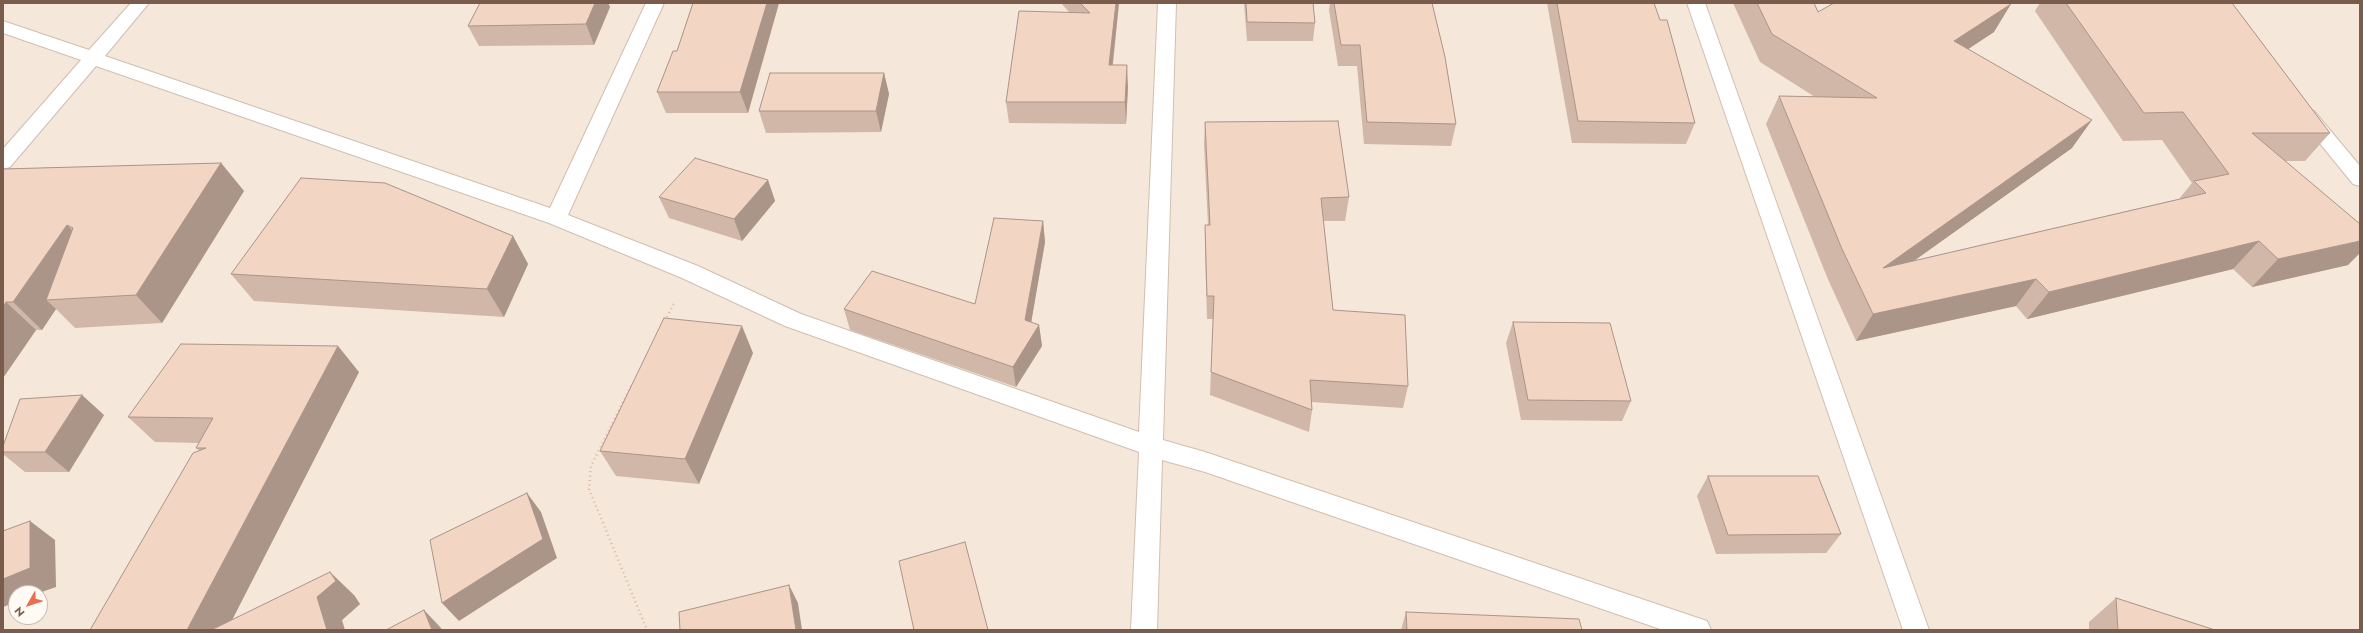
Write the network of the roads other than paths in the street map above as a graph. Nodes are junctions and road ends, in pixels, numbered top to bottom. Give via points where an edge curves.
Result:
1 (140, 3) edge
2 (655, 3) edge
3 (1167, 3) edge
4 (1696, 3) edge
5 (3, 27) edge
6 (93, 57) junction
7 (2295, 100) edge
8 (3, 162) edge
9 (2360, 179) edge
10 (556, 218) junction
11 (1150, 446) junction
12 (1144, 630) edge
13 (1698, 630) edge
14 (1916, 630) edge

1 - 6 street
2 - 10 street
3 - 11 street
4 - 14 street
5 - 6 street
6 - 8 street
6 - 10 street
7 - 9 street
10 - 11 street via 690,272 793,320
11 - 12 street
11 - 13 street via 1213,465

